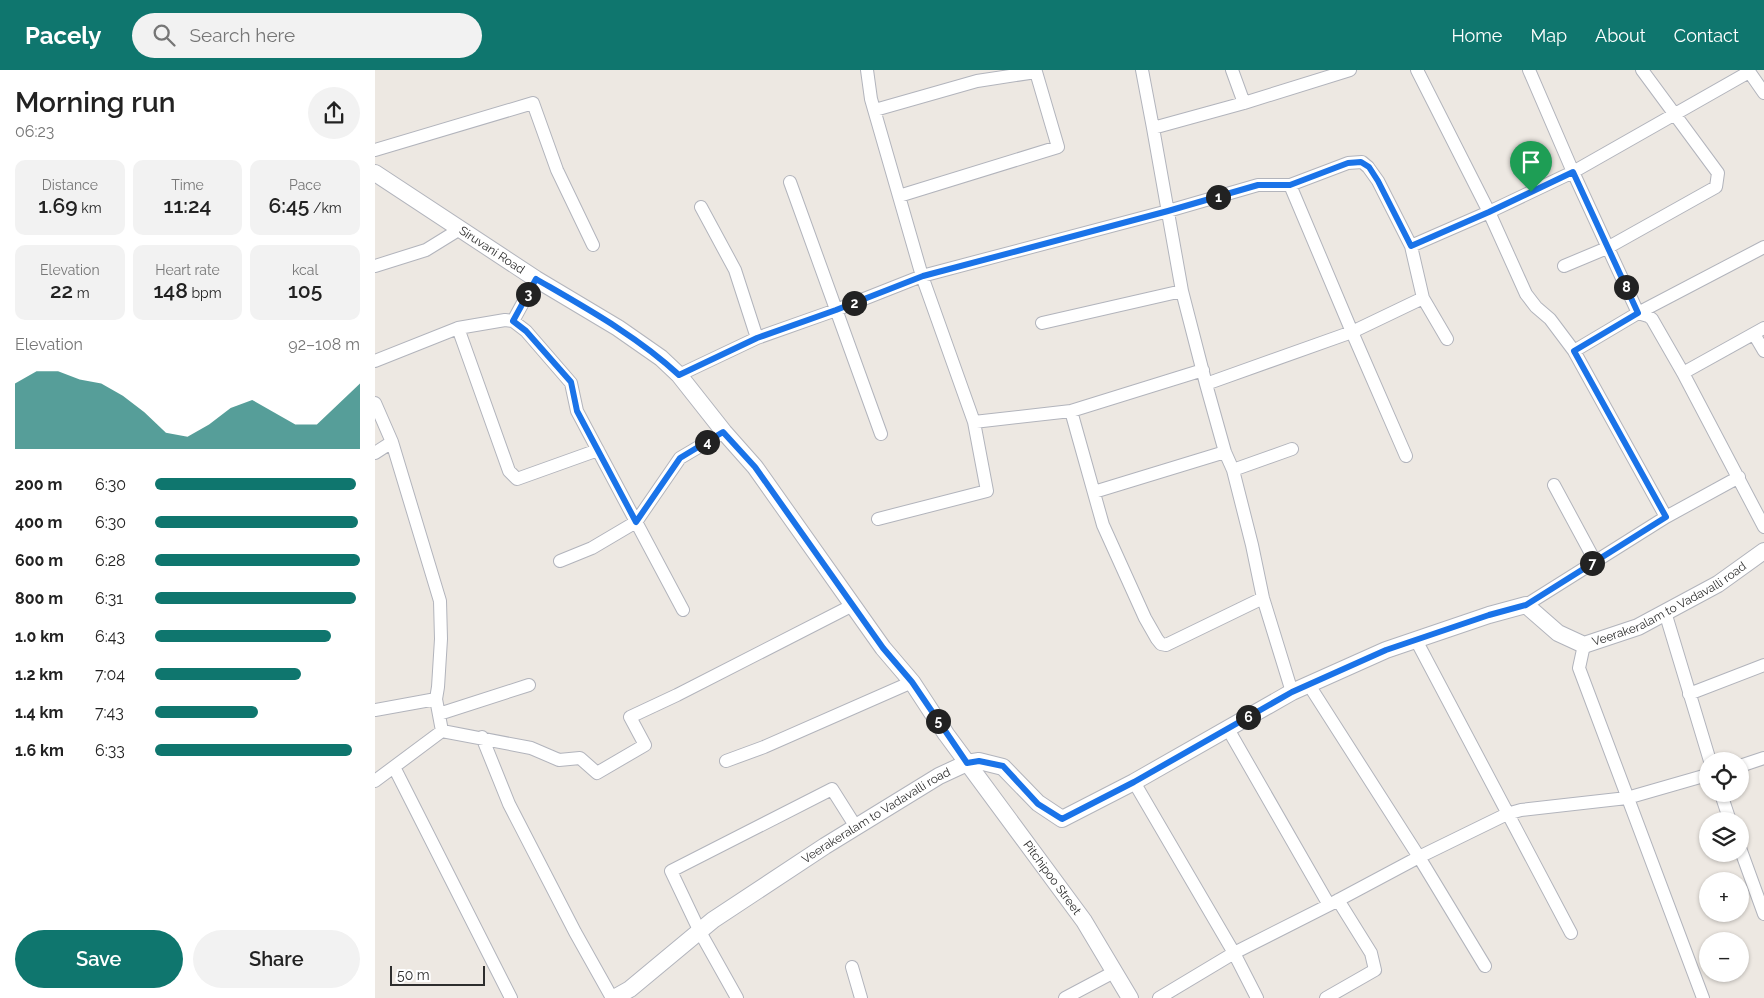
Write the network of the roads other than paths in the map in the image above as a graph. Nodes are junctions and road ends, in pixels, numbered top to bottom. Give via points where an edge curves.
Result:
1 (867, 70) edge
2 (1142, 70) edge
3 (1232, 70) edge
4 (1351, 70) edge
5 (1417, 70) edge
6 (1529, 70) edge
7 (1642, 70) edge
8 (1748, 71) edge
9 (1764, 94) edge
10 (1244, 102) junction
11 (875, 110) junction
12 (1673, 114) junction
13 (1153, 128) junction
14 (375, 150) edge
15 (1573, 172) junction
16 (375, 173) edge
17 (790, 182) dead end
18 (1290, 185) junction
19 (899, 196) junction
20 (701, 207) dead end
21 (1168, 211) junction
22 (1489, 212) junction
23 (460, 229) junction
24 (593, 245) dead end
25 (1411, 246) junction
26 (1764, 247) edge
27 (1607, 248) junction
28 (375, 266) edge
29 (1564, 266) dead end
30 (923, 276) junction
31 (536, 279) junction
32 (1182, 291) junction
33 (1423, 298) junction
34 (836, 310) junction
35 (1638, 313) junction
36 (513, 321) junction
37 (1042, 323) dead end
38 (459, 328) junction
39 (1759, 331) edge
40 (1351, 332) junction
41 (757, 338) junction
42 (1447, 339) dead end
43 (1574, 351) junction
44 (1764, 351) edge
45 (375, 361) edge
46 (1203, 370) junction
47 (1683, 372) junction
48 (679, 375) junction
49 (1206, 384) junction
50 (375, 403) edge
51 (1071, 412) junction
52 (973, 422) junction
53 (723, 432) junction
54 (881, 434) dead end
55 (392, 442) junction
56 (1292, 449) dead end
57 (598, 450) junction
58 (1225, 452) junction
59 (375, 453) edge
60 (1406, 456) dead end
61 (1233, 470) junction
62 (1739, 477) junction
63 (1554, 485) dead end
64 (1094, 492) junction
65 (1666, 517) junction
66 (878, 519) dead end
67 (636, 522) junction
68 (1764, 527) edge
69 (1764, 551) edge
70 (560, 560) dead end
71 (1595, 561) junction
72 (1263, 598) junction
73 (853, 604) junction
74 (1526, 605) junction
75 (683, 610) dead end
76 (1665, 612) junction
77 (1416, 640) junction
78 (1585, 645) junction
79 (1764, 665) edge
80 (912, 682) junction
81 (529, 685) dead end
82 (1309, 685) junction
83 (1292, 692) junction
84 (1689, 694) junction
85 (435, 699) junction
86 (375, 710) edge
87 (439, 714) junction
88 (1228, 729) junction
89 (442, 731) junction
90 (482, 738) junction
91 (1707, 752) edge
92 (1764, 758) edge
93 (726, 761) dead end
94 (967, 763) junction
95 (1749, 763) edge
96 (394, 767) junction
97 (1699, 777) edge
98 (375, 781) edge
99 (1134, 782) junction
100 (1627, 798) junction
101 (1507, 814) junction
102 (856, 827) junction
103 (1419, 857) junction
104 (1746, 862) edge
105 (1761, 898) edge
106 (1333, 902) junction
107 (1764, 914) edge
108 (700, 932) junction
109 (1571, 933) dead end
110 (1233, 953) junction
111 (1485, 966) dead end
112 (852, 967) dead end
113 (1113, 972) junction
114 (511, 998) edge
115 (613, 998) edge
116 (737, 998) edge
117 (861, 998) edge
118 (1065, 998) edge
119 (1130, 998) edge
120 (1159, 998) edge
121 (1257, 998) edge
122 (1326, 998) edge
123 (1703, 998) edge

1 - 11 street
2 - 13 street
3 - 10 street
4 - 10 street
5 - 22 street
6 - 15 street
7 - 12 street
8 - 9 street
8 - 12 street
10 - 13 street
11 - 19 street
11 - 19 street via 977,80 1036,72 1058,147
12 - 15 street
12 - 27 street via 1718,173 1716,187
13 - 21 street
14 - 24 street via 533,103 557,170
15 - 22 street
15 - 27 street
16 - 23 street, Siruvani Road
17 - 34 street
18 - 21 street via 1258,185
18 - 25 street via 1348,163 1361,162 1369,167 1378,181
18 - 40 street
19 - 30 street
20 - 41 street via 735,270
21 - 30 street
21 - 32 street
22 - 25 street
22 - 43 street via 1526,294
23 - 28 street via 427,250
23 - 31 street, Siruvani Road
25 - 33 street
26 - 35 street
27 - 29 street
27 - 35 street
30 - 34 street
30 - 52 street
31 - 36 street
31 - 48 street, Siruvani Road via 618,328
32 - 37 street
32 - 46 street
33 - 40 street
33 - 42 street
34 - 41 street
34 - 54 street
35 - 43 street
35 - 47 street via 1652,319
36 - 38 street
36 - 57 street via 526,331 571,382 577,411
38 - 45 street
38 - 57 street via 509,471 517,478
39 - 44 street
39 - 47 street
40 - 49 street
40 - 60 street
41 - 48 street
43 - 65 street
46 - 49 street
46 - 51 street
47 - 62 street
48 - 53 street, Siruvani Road
49 - 58 street
50 - 55 street
51 - 52 street
51 - 64 street
52 - 66 street via 987,492
53 - 67 street via 680,458
53 - 73 street, Siruvani Road via 755,467
55 - 59 street
55 - 85 street via 440,601 441,639
56 - 61 street
57 - 67 street
58 - 61 street
58 - 64 street
61 - 72 street
62 - 65 street
62 - 68 street
63 - 71 street
64 - 72 street via 1107,534 1145,618 1161,644 1166,645
65 - 71 street
67 - 70 street via 592,548
67 - 75 street
69 - 76 street, Veerakeralam to Vadavalli road via 1718,584
71 - 74 street
72 - 83 street
73 - 80 street, Siruvani Road via 883,648
73 - 90 street via 630,717 645,745 597,773 581,758 559,760 531,748
74 - 77 street, Veerakeralam to Vadavalli road
74 - 78 street, Veerakeralam to Vadavalli road via 1558,634
76 - 78 street, Veerakeralam to Vadavalli road via 1638,627
76 - 84 street
77 - 82 street, Veerakeralam to Vadavalli road
77 - 101 street
78 - 100 street via 1579,668
79 - 84 street
80 - 93 street
80 - 94 street, Siruvani Road
81 - 87 street
82 - 83 street, Veerakeralam to Vadavalli road
82 - 103 street
83 - 88 street, Veerakeralam to Vadavalli road
84 - 91 street
85 - 86 street
85 - 87 street
87 - 89 street
88 - 99 street, Veerakeralam to Vadavalli road
88 - 106 street
89 - 90 street
89 - 96 street
90 - 115 street via 509,804
92 - 95 street
94 - 99 street, Veerakeralam to Vadavalli road via 979,761 1003,766 1038,804 1062,819
94 - 102 street, Veerakeralam to Vadavalli road via 939,776
94 - 113 street, Pitchipoo Street via 1084,921
96 - 98 street
96 - 114 street
97 - 100 street
99 - 110 street
100 - 101 street
100 - 123 street
101 - 103 street
101 - 109 street
102 - 108 street, Veerakeralam to Vadavalli road via 779,875
102 - 108 street via 832,789 671,871
103 - 106 street
103 - 111 street
104 - 105 street
105 - 107 street
106 - 110 street
106 - 122 street via 1371,953 1375,970
108 - 115 street, Veerakeralam to Vadavalli road via 630,989
108 - 116 street
110 - 120 street
110 - 121 street
112 - 117 street
113 - 118 street
113 - 119 street, Pitchipoo Street

